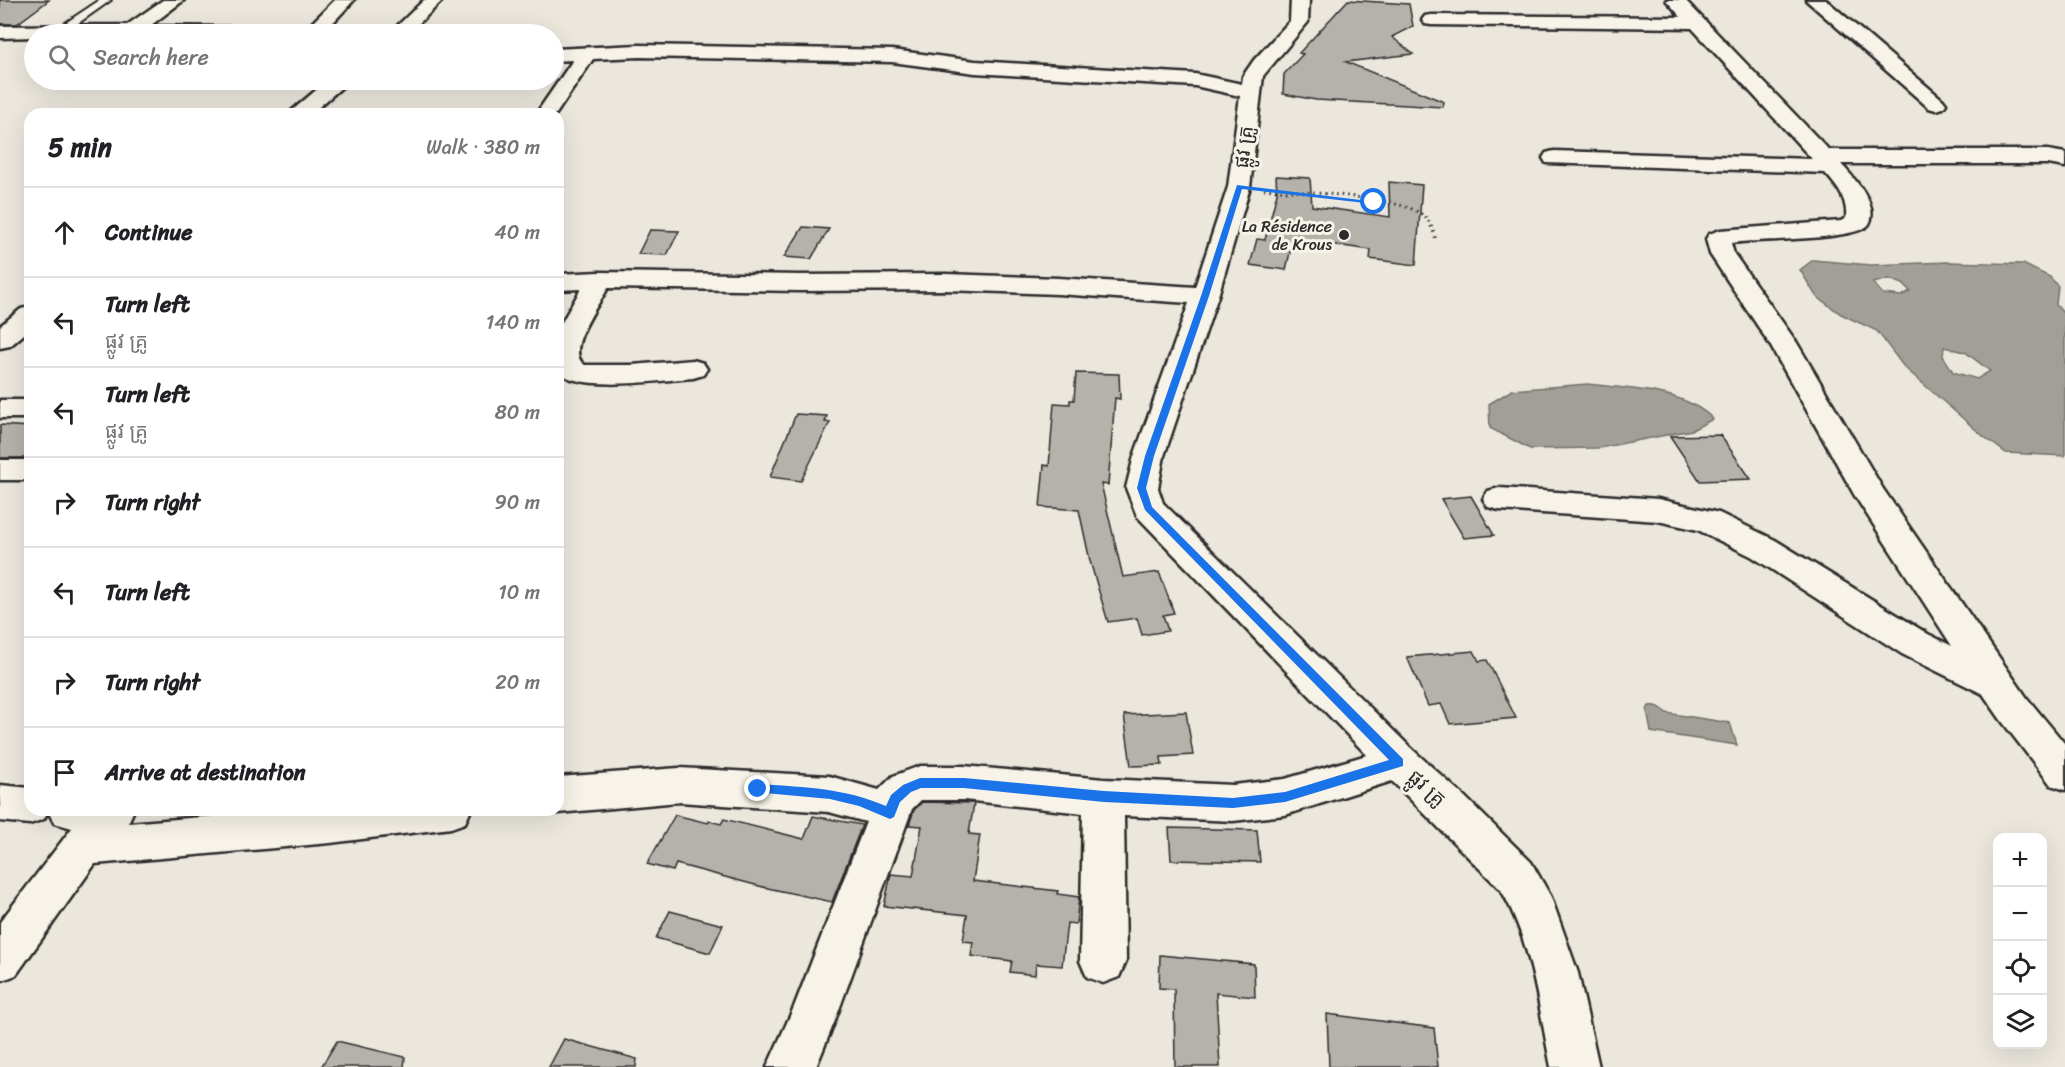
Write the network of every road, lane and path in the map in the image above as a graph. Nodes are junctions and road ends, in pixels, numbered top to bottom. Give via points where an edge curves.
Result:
1 (106, 0) edge
2 (175, 0) edge
3 (345, 0) edge
4 (434, 0) edge
5 (1300, 0) edge
6 (1675, 0) edge
7 (1815, 0) edge
8 (1431, 20) dead end
9 (1698, 23) junction
10 (71, 24) edge
11 (141, 24) edge
12 (322, 24) edge
13 (409, 24) edge
14 (0, 32) edge
15 (24, 32) edge
16 (587, 53) junction
17 (564, 54) edge
18 (564, 87) edge
19 (328, 90) edge
20 (562, 90) edge
21 (1252, 92) junction
22 (1936, 104) dead end
23 (305, 108) edge
24 (550, 108) edge
25 (1554, 158) dead end
26 (2065, 160) edge
27 (1826, 161) junction
28 (1239, 186) junction
29 (1436, 238) dead end
30 (599, 280) junction
31 (564, 282) edge
32 (1205, 296) junction
33 (24, 320) edge
34 (0, 340) edge
35 (564, 342) edge
36 (564, 355) edge
37 (693, 369) dead end
38 (0, 409) edge
39 (24, 409) edge
40 (0, 470) edge
41 (24, 470) edge
42 (1499, 499) dead end
43 (1998, 684) junction
44 (1399, 762) junction
45 (2065, 772) edge
46 (564, 795) edge
47 (1104, 797) junction
48 (0, 803) edge
49 (24, 805) edge
50 (890, 813) junction
51 (103, 816) edge
52 (403, 816) edge
53 (76, 828) edge
54 (0, 959) edge
55 (1103, 962) dead end
56 (791, 1067) edge
57 (1575, 1067) edge

1 - 10 lane
2 - 11 street
3 - 12 street
4 - 13 street
5 - 21 street, ផ្លូវ គ្រូ via 1299,22 1257,70
6 - 9 street
7 - 22 street
8 - 9 street
9 - 27 street
14 - 15 street
16 - 17 street
16 - 18 street
16 - 21 street via 892,56 975,67 1195,80
19 - 23 street
20 - 24 street
21 - 28 street, ផ្លូវ គ្រូ
25 - 27 street
26 - 27 street
27 - 43 street via 1859,205 1858,222 1827,231 1729,235 1718,239 1722,254 1783,343 1871,496
28 - 29 path via 1395,206 1422,214
28 - 32 street, ផ្លូវ គ្រូ
30 - 31 street
30 - 32 street via 945,282
30 - 35 street
32 - 44 street, ផ្លូវ គ្រូ via 1149,456 1143,497 1148,508
33 - 34 street
36 - 37 street via 575,372
38 - 39 street
40 - 41 street
42 - 43 street via 1658,510 1707,522 1763,548 1915,644
43 - 45 street
44 - 47 street via 1285,797 1233,803
44 - 57 street, ផ្លូវ គ្រូ via 1496,853 1529,897 1555,973
46 - 50 street via 679,785 758,789 830,794
47 - 50 street via 964,783 920,783 907,788
47 - 55 street
48 - 49 street
50 - 56 street
51 - 53 street
52 - 53 street via 330,825
53 - 54 street

